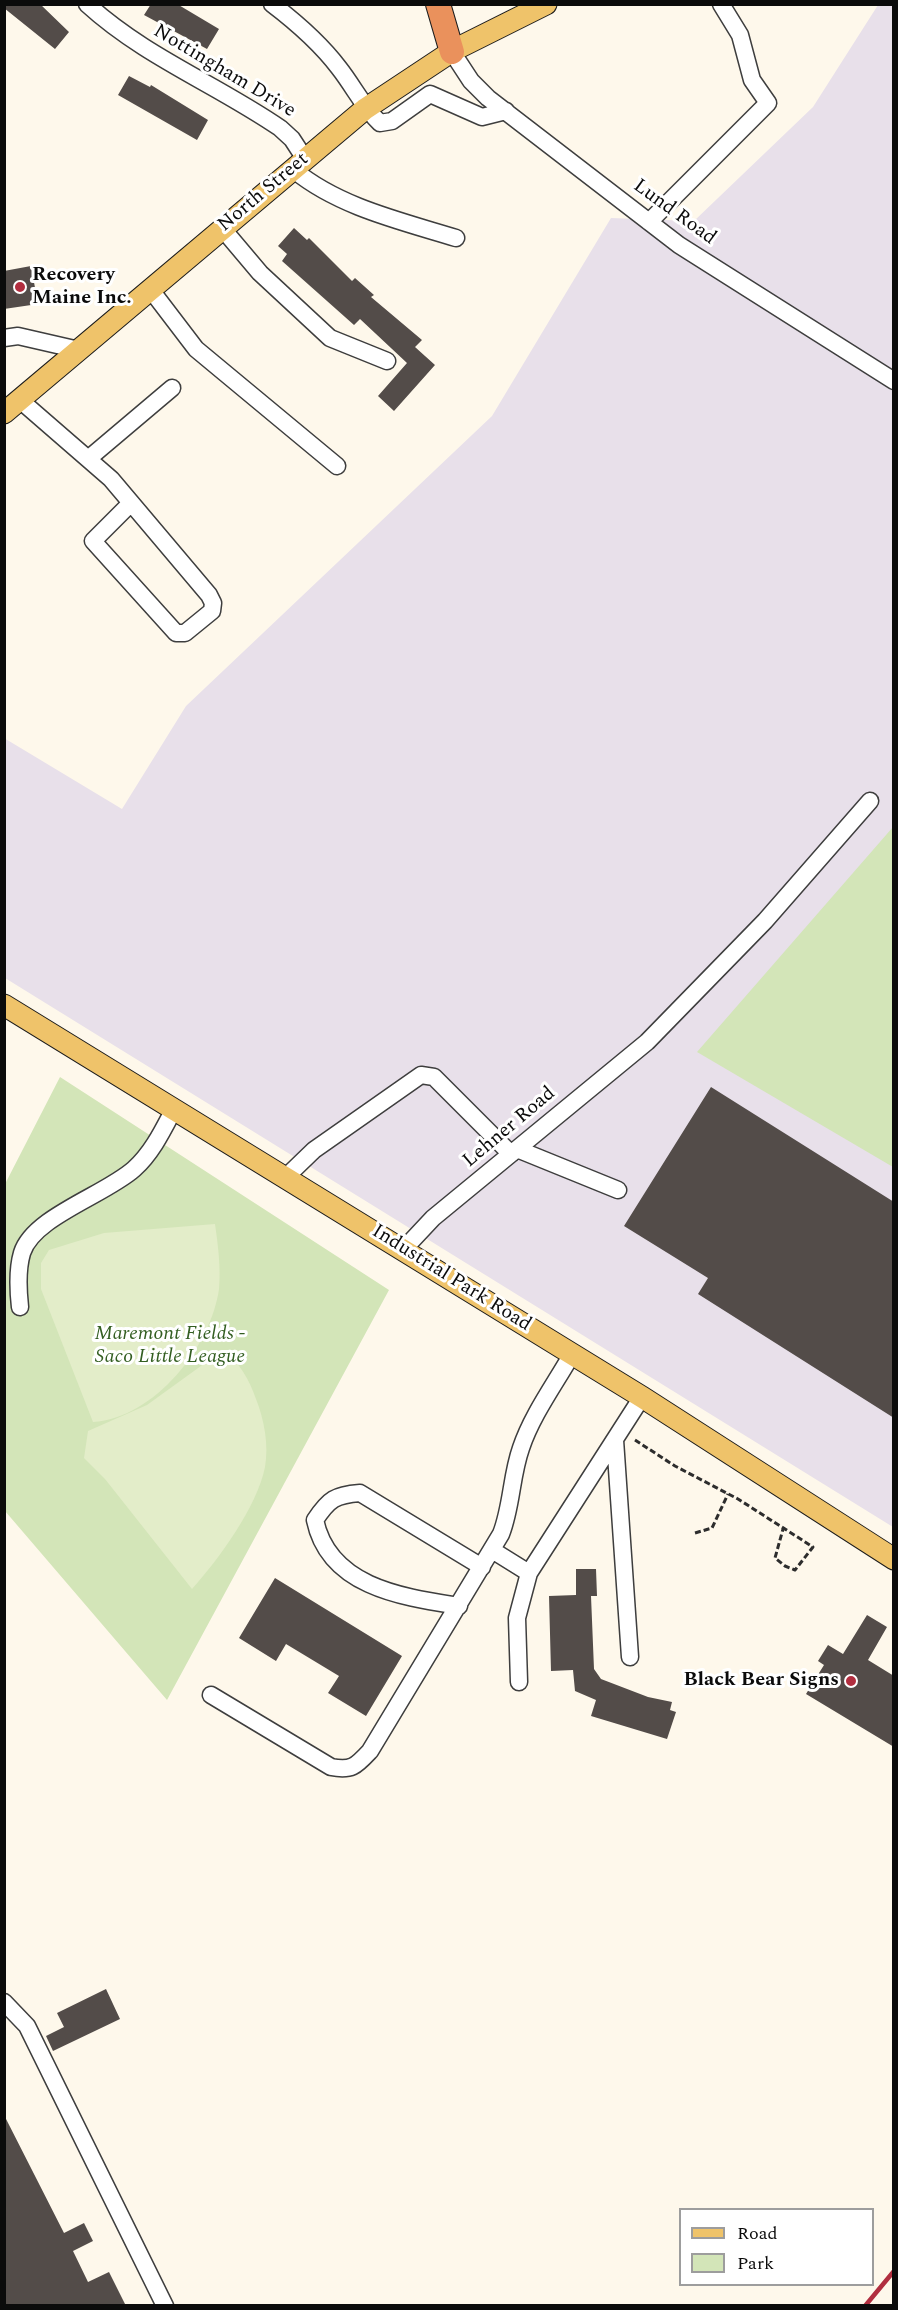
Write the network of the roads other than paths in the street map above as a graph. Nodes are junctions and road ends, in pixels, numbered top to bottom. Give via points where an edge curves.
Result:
1 (87, 4) edge
2 (272, 4) edge
3 (440, 4) edge
4 (546, 4) edge
5 (721, 4) edge
6 (453, 51) junction
7 (365, 109) junction
8 (506, 111) junction
9 (300, 165) junction
10 (649, 222) junction
11 (222, 228) junction
12 (456, 238) dead end
13 (150, 290) junction
14 (4, 338) edge
15 (79, 350) junction
16 (387, 361) dead end
17 (894, 381) edge
18 (172, 388) dead end
19 (12, 406) edge
20 (88, 459) junction
21 (337, 466) dead end
22 (131, 503) junction
23 (870, 801) dead end
24 (4, 1005) edge
25 (174, 1109) junction
26 (514, 1152) junction
27 (285, 1178) junction
28 (618, 1190) dead end
29 (403, 1250) junction
30 (20, 1307) dead end
31 (572, 1354) junction
32 (642, 1397) junction
33 (618, 1435) junction
34 (492, 1550) junction
35 (894, 1559) edge
36 (482, 1567) junction
37 (529, 1573) junction
38 (459, 1606) junction
39 (630, 1658) dead end
40 (519, 1682) dead end
41 (211, 1695) dead end
42 (4, 2002) edge
43 (165, 2306) edge

1 - 9 street, Nottingham Drive via 164,62 280,128 292,139
2 - 7 street via 323,48
3 - 6 highway
4 - 6 main road, North Street
5 - 10 street via 740,35 752,80 768,103
6 - 7 main road, North Street
6 - 8 street, Lund Road via 471,81
7 - 8 street via 380,123 388,123 430,94 482,117
7 - 9 main road, North Street
8 - 10 street, Lund Road
9 - 11 main road, North Street
9 - 12 street, Nottingham Drive via 315,187
10 - 17 street, Lund Road via 706,263
11 - 13 main road, North Street
11 - 16 street via 260,273 330,338
13 - 15 main road, North Street
13 - 21 street via 196,349
14 - 15 street via 18,336
15 - 19 main road, North Street
18 - 20 street
19 - 20 street
20 - 22 street
22 - 22 street via 213,603 212,611 185,633 176,633 93,541
23 - 26 street, Lehner Road via 765,921 647,1042
24 - 25 main road, Industrial Park Road
25 - 27 main road, Industrial Park Road
25 - 30 street via 153,1147 134,1170 48,1222 29,1238 19,1268
26 - 27 street via 434,1077 421,1075 314,1150
26 - 28 street
26 - 29 street, Lehner Road via 433,1218
27 - 29 main road, Industrial Park Road
29 - 31 main road, Industrial Park Road
31 - 32 main road, Industrial Park Road
31 - 34 street via 521,1447 507,1518
32 - 33 street
32 - 35 main road, Industrial Park Road
33 - 37 street
33 - 39 street
34 - 36 street
34 - 37 street
36 - 38 street
36 - 38 street via 360,1493 339,1495 325,1505 315,1520 320,1539 337,1561 362,1581 390,1593
37 - 40 street via 517,1618
38 - 41 street via 370,1750 358,1764 346,1770 331,1767
42 - 43 street via 27,2026

